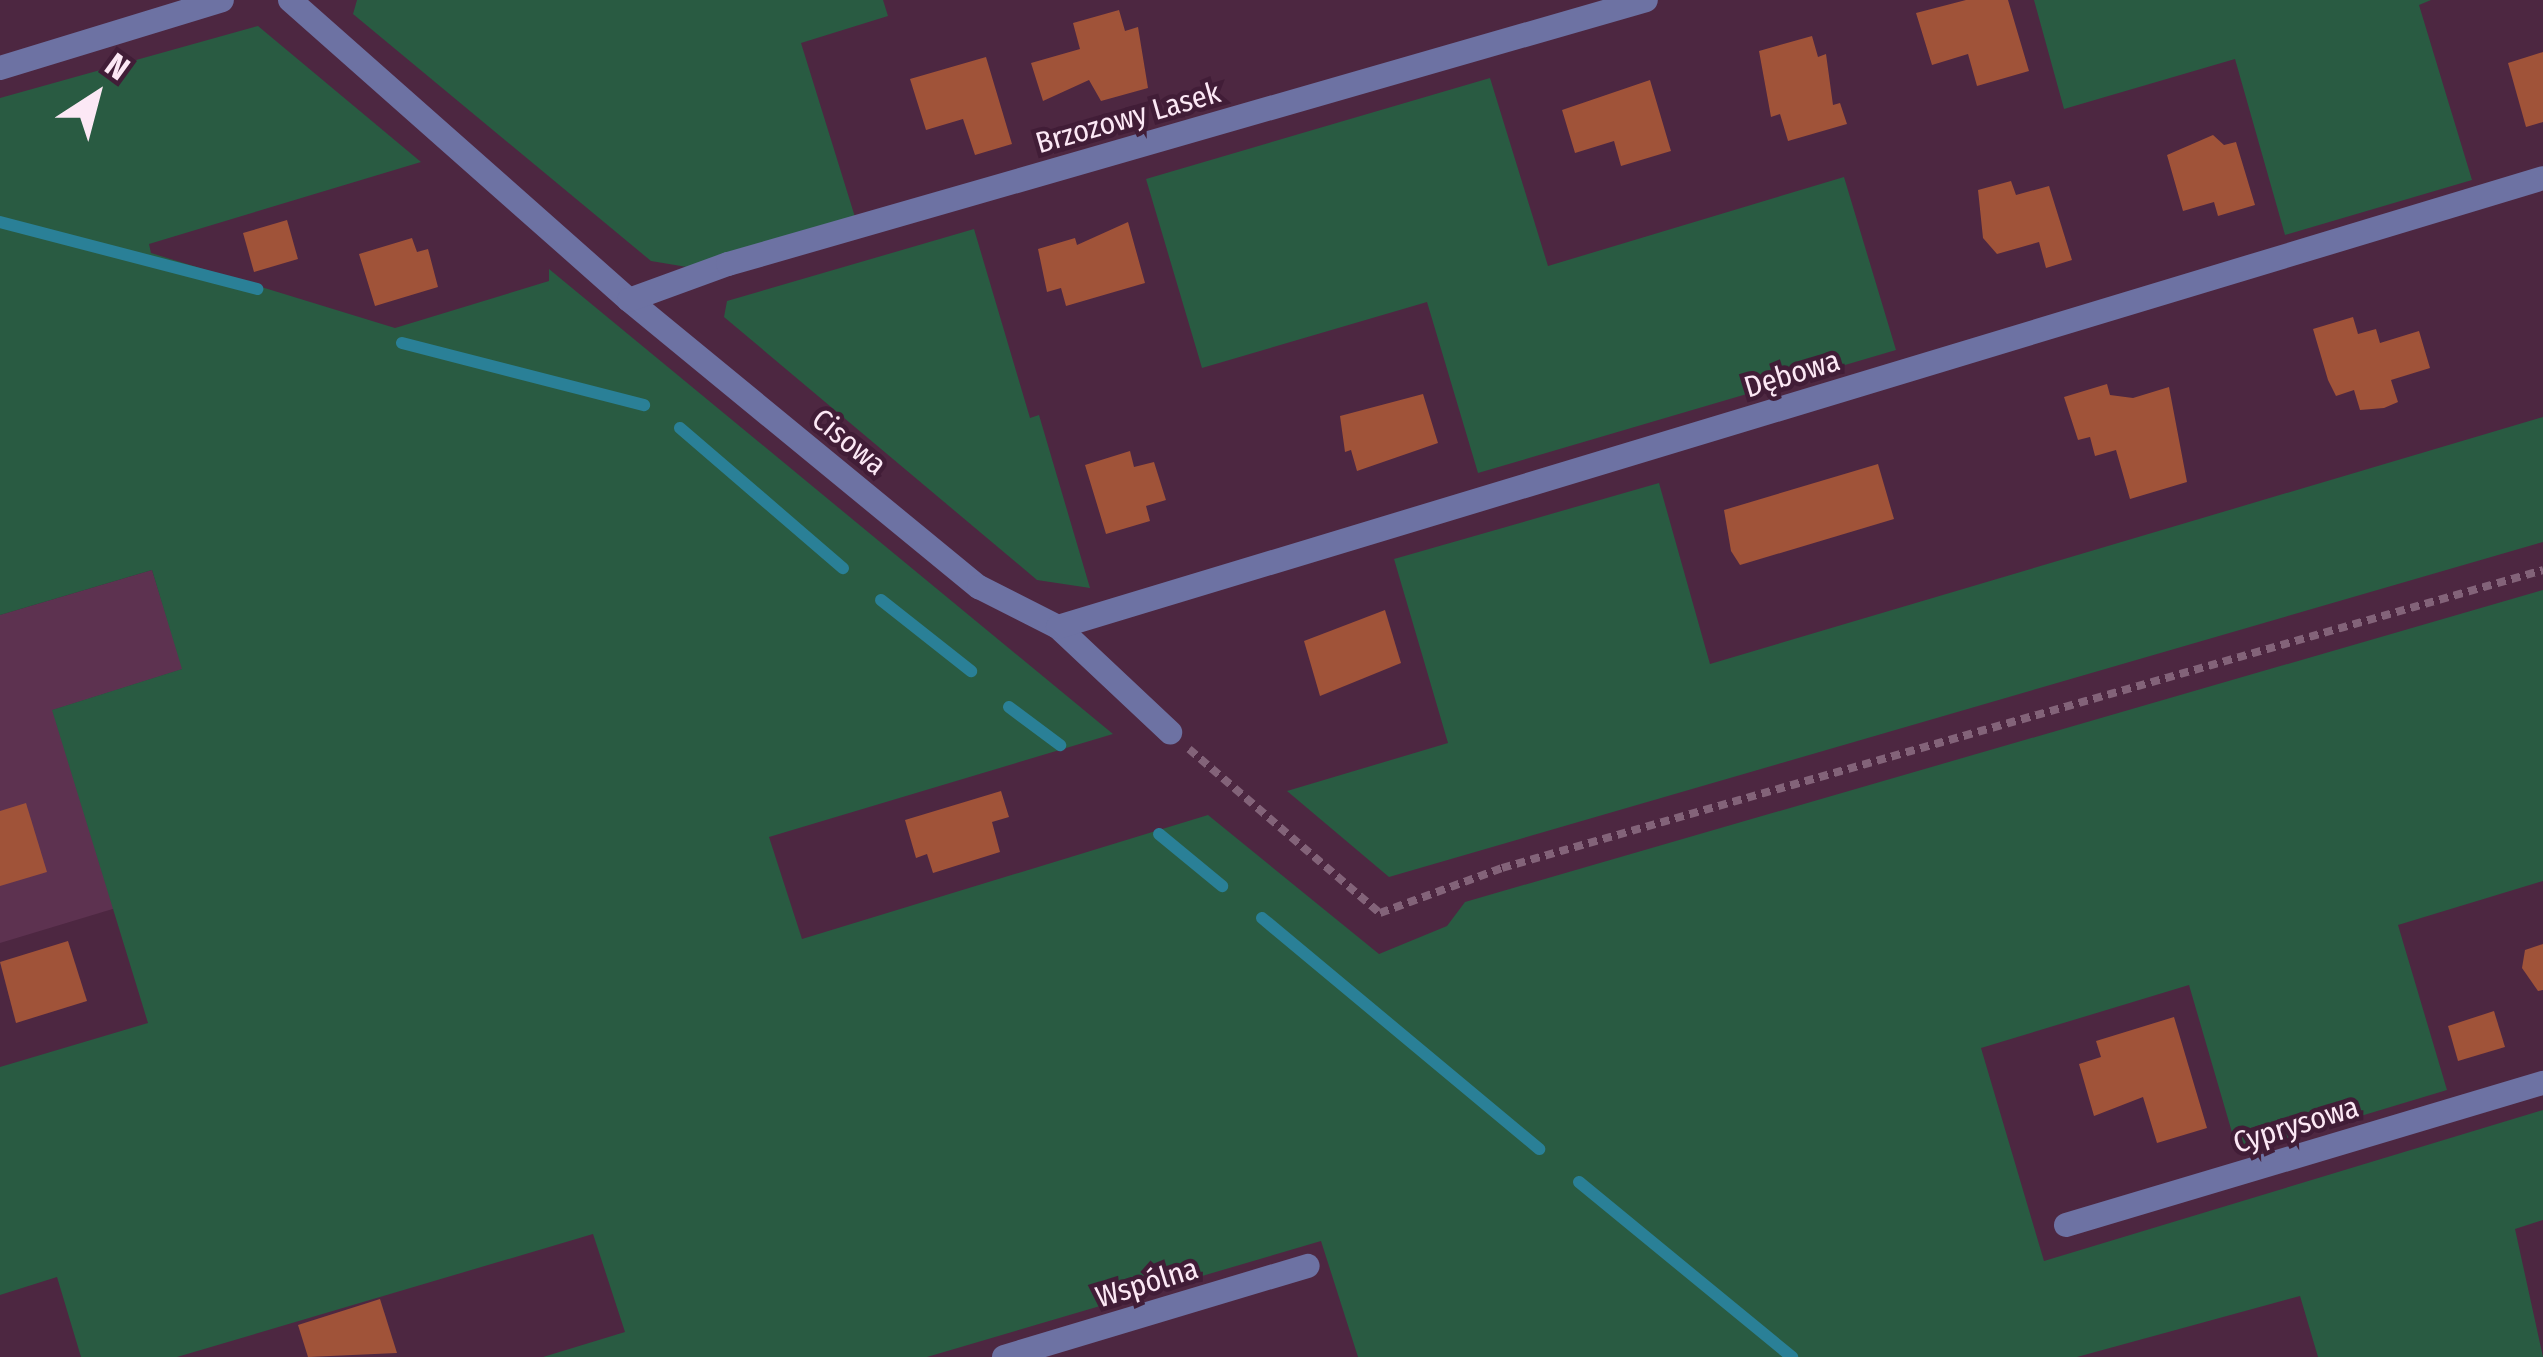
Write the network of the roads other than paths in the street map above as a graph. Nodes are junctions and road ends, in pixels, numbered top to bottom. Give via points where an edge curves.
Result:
1 (222, 0) edge
2 (290, 0) edge
3 (1646, 0) edge
4 (0, 68) edge
5 (2543, 178) edge
6 (629, 300) junction
7 (1058, 627) junction
8 (1170, 732) road end
9 (2543, 1083) edge
10 (2066, 1225) dead end
11 (1308, 1266) dead end
12 (1004, 1357) edge

1 - 4 street
2 - 6 street, Cisowa
3 - 6 street, Brzozowy Lasek via 728,264
5 - 7 street, Dębowa
6 - 7 street, Cisowa via 979,586
7 - 8 street, Cisowa
9 - 10 street, Cyprysowa
11 - 12 street, Wspólna

